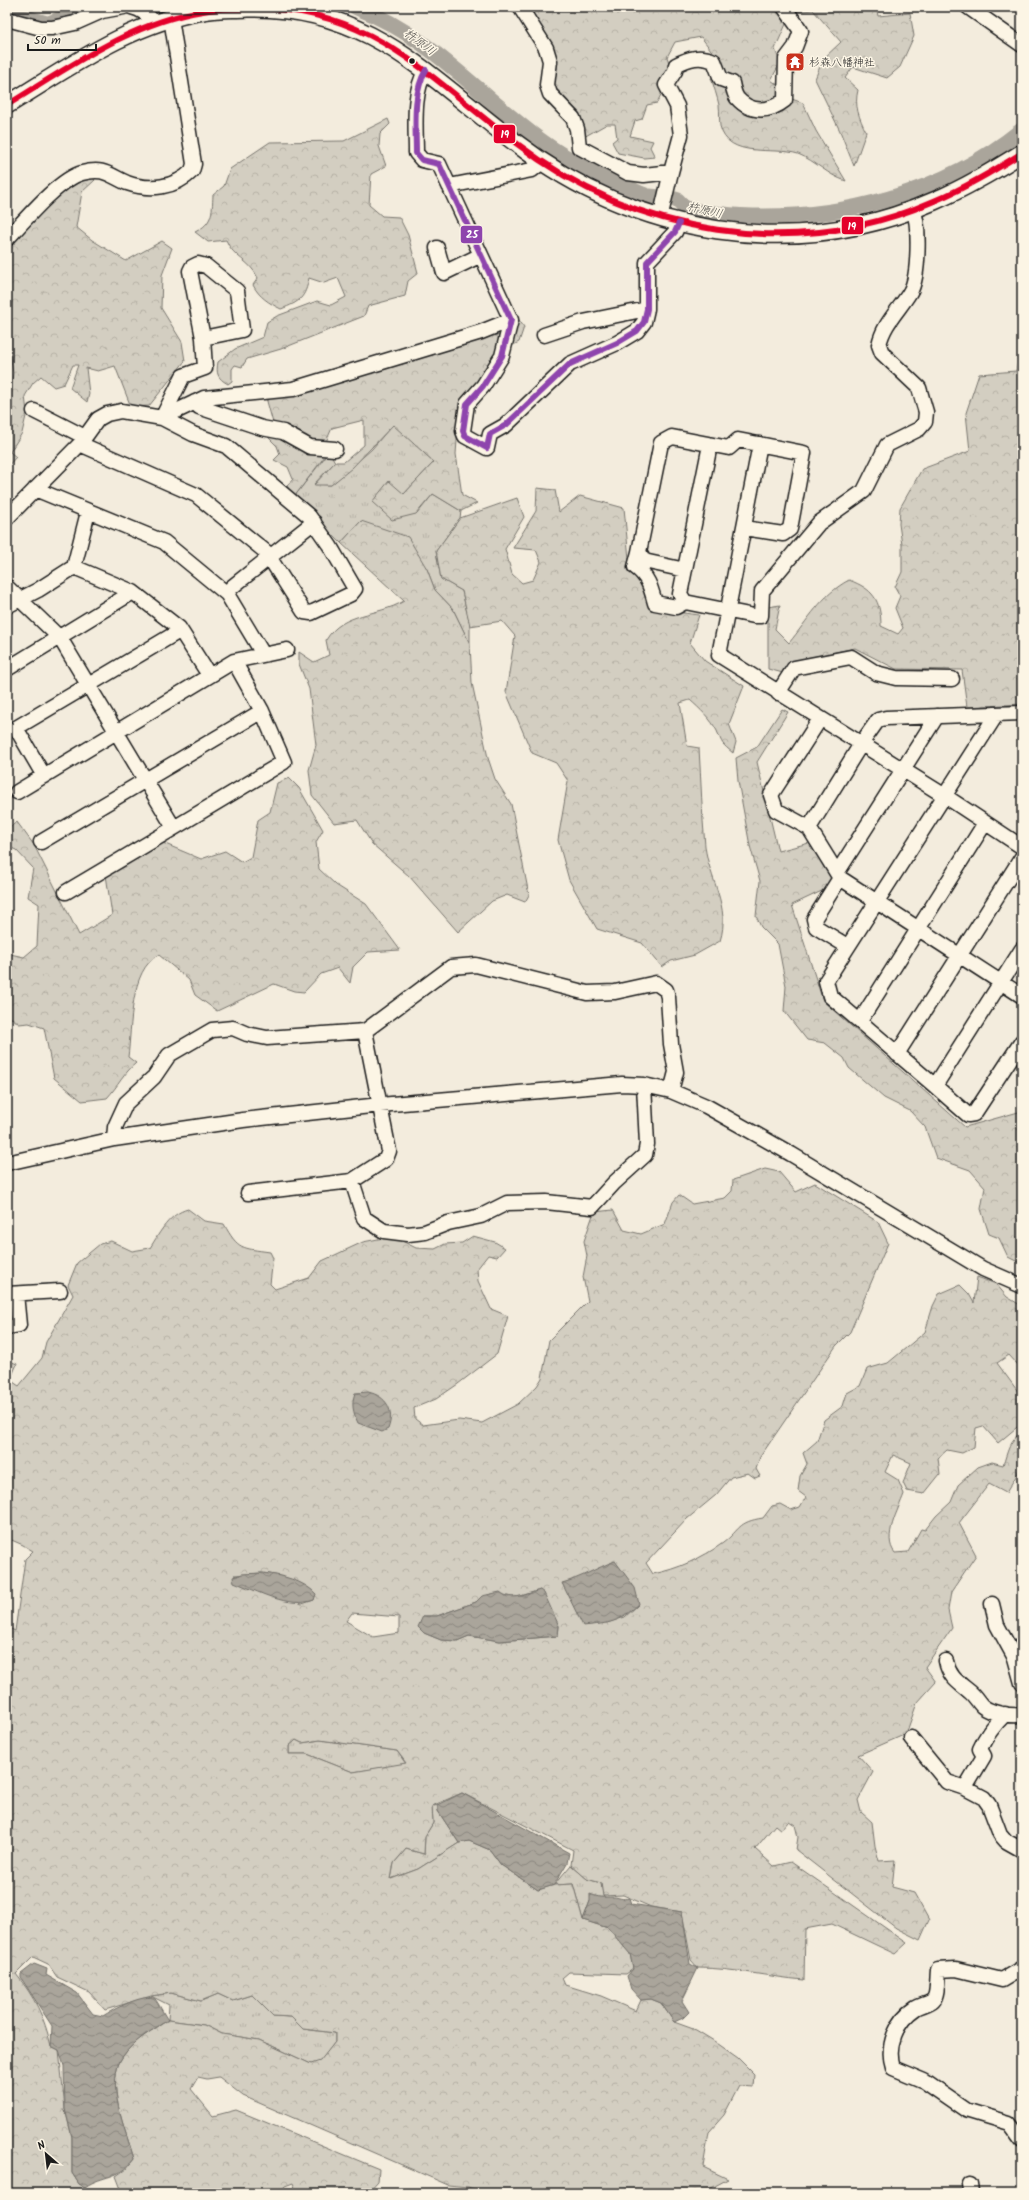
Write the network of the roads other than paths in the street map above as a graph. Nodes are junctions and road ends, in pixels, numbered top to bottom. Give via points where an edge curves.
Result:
1 (124, 7) edge
2 (131, 7) edge
3 (520, 7) edge
4 (784, 7) edge
5 (968, 7) edge
6 (203, 9) edge
7 (331, 11) edge
8 (171, 18) junction
9 (7, 19) edge
10 (154, 23) junction
11 (1022, 45) edge
12 (426, 70) junction
13 (7, 105) edge
14 (1022, 152) edge
15 (542, 162) junction
16 (670, 178) junction
17 (449, 186) junction
18 (913, 209) junction
19 (662, 211) junction
20 (679, 223) junction
21 (7, 239) edge
22 (437, 248) dead end
23 (481, 254) junction
24 (647, 309) junction
25 (511, 320) junction
26 (544, 335) dead end
27 (203, 338) junction
28 (195, 402) junction
29 (34, 411) dead end
30 (162, 418) junction
31 (82, 440) junction
32 (760, 444) junction
33 (710, 445) junction
34 (335, 449) dead end
35 (35, 489) junction
36 (88, 512) junction
37 (7, 518) edge
38 (314, 522) junction
39 (744, 528) junction
40 (639, 552) junction
41 (271, 556) junction
42 (74, 567) junction
43 (685, 570) junction
44 (7, 587) edge
45 (133, 592) junction
46 (227, 594) junction
47 (20, 599) junction
48 (685, 602) junction
49 (7, 606) edge
50 (728, 611) junction
51 (179, 628) junction
52 (60, 638) junction
53 (287, 650) dead end
54 (263, 654) junction
55 (234, 661) junction
56 (7, 669) edge
57 (209, 675) junction
58 (952, 679) dead end
59 (88, 686) junction
60 (778, 693) junction
61 (262, 711) junction
62 (1022, 713) edge
63 (994, 714) junction
64 (937, 716) junction
65 (820, 719) junction
66 (12, 730) edge
67 (116, 731) junction
68 (861, 744) junction
69 (904, 770) junction
70 (44, 776) junction
71 (145, 780) junction
72 (17, 792) dead end
73 (944, 796) junction
74 (985, 823) junction
75 (174, 828) junction
76 (809, 828) junction
77 (42, 842) dead end
78 (1022, 847) edge
79 (1022, 857) edge
80 (839, 876) junction
81 (66, 892) dead end
82 (876, 902) junction
83 (918, 929) junction
84 (847, 946) junction
85 (1022, 949) edge
86 (959, 956) junction
87 (1000, 983) junction
88 (1022, 996) edge
89 (860, 1021) junction
90 (365, 1031) junction
91 (1019, 1051) edge
92 (897, 1054) junction
93 (644, 1085) junction
94 (934, 1086) junction
95 (671, 1091) junction
96 (380, 1105) junction
97 (114, 1139) junction
98 (7, 1163) edge
99 (352, 1181) junction
100 (248, 1193) dead end
101 (1022, 1286) edge
102 (60, 1291) dead end
103 (11, 1294) edge
104 (7, 1327) edge
105 (992, 1604) dead end
106 (946, 1661) dead end
107 (1022, 1683) edge
108 (1005, 1714) junction
109 (1022, 1715) edge
110 (911, 1738) dead end
111 (965, 1788) junction
112 (1022, 1850) edge
113 (1022, 1968) edge
114 (1022, 2141) edge

1 - 9 street via 102,11 75,23 52,28 41,28
2 - 10 street via 151,18
3 - 16 street via 546,48 550,60 547,85 550,94 573,118 579,147 628,173
4 - 16 street via 800,31 795,47 786,59 785,100 776,107 761,111 737,98 732,84 721,79 714,61 706,58 685,60 676,65 666,85 677,106 681,135
5 - 11 street
6 - 7 main road via 270,8
6 - 8 main road
7 - 12 main road
8 - 10 main road
8 - 21 street via 194,164 192,170 172,183 156,188 127,182 106,171 80,173 57,188
10 - 13 main road via 91,54
12 - 15 main road via 516,144
12 - 17 street via 420,81 416,153 422,160 439,164
14 - 18 main road via 979,180
15 - 17 street via 532,170
15 - 19 main road via 594,193 629,208
16 - 19 street
17 - 23 street
18 - 20 main road via 851,227 808,233 722,231
18 - 50 street via 916,222 916,278 911,291 884,329 879,344 882,353 919,388 926,412 925,422 919,429 887,445 864,491 819,523 762,591 761,616
19 - 20 main road
20 - 24 street via 647,262
22 - 23 street via 444,273
23 - 25 street
24 - 25 street via 644,322 636,331 570,364 506,425 490,434 487,448 465,436 463,431 466,404 483,386 502,356
24 - 26 street via 583,322
25 - 28 street via 481,332 293,389 204,398
27 - 27 street via 190,270 198,264 206,266 237,290 242,330
27 - 30 street via 205,368 183,376
28 - 30 street
28 - 34 street via 199,407 255,426 283,432 310,447
29 - 31 street
30 - 31 street via 120,411 107,414 98,419
30 - 38 street via 193,434 226,446
31 - 35 street
31 - 41 street via 196,495
32 - 33 street via 738,440 729,448
32 - 39 street
32 - 39 street via 804,453 790,529 783,534
33 - 40 street via 672,436 661,443
33 - 43 street
35 - 36 street
35 - 37 street
36 - 42 street
36 - 46 street via 164,542
38 - 41 street
38 - 41 street via 355,590 351,594 311,613 304,612
39 - 50 street
40 - 43 street via 644,560
40 - 48 street via 635,567 643,572 650,583 655,603 676,607
41 - 46 street via 232,587
42 - 45 street
42 - 47 street
43 - 48 street via 680,594
44 - 47 street
45 - 51 street
45 - 52 street
46 - 54 street
47 - 49 street
47 - 52 street
48 - 50 street
50 - 60 street via 719,655
51 - 57 street
51 - 59 street via 176,633
52 - 56 street
52 - 59 street
53 - 54 street
54 - 55 street
55 - 57 street
55 - 61 street
57 - 67 street
58 - 60 street via 896,678 876,673 851,657 794,668
59 - 66 street
59 - 67 street
60 - 65 street
61 - 71 street
61 - 75 street via 284,762
62 - 63 street
63 - 64 street
63 - 73 street via 993,720
64 - 68 street via 878,720
64 - 69 street
65 - 68 street
65 - 76 street via 771,795 776,810
66 - 70 street
67 - 70 street
67 - 71 street
68 - 69 street
68 - 76 street
69 - 73 street
69 - 80 street
70 - 72 street
71 - 75 street
71 - 77 street
73 - 74 street
73 - 82 street
74 - 78 street
74 - 83 street
75 - 81 street
76 - 80 street
79 - 86 street
80 - 82 street
80 - 84 street via 814,919 816,927
82 - 83 street
82 - 84 street
83 - 86 street
83 - 89 street
84 - 89 street via 826,981 830,996
85 - 87 street
86 - 87 street
86 - 92 street
87 - 88 street
87 - 94 street
89 - 92 street
90 - 95 street via 436,977 451,967 461,965 476,965 587,993 600,994 656,983 666,990 668,997 671,1044 676,1072
90 - 96 street
90 - 97 street via 268,1038 233,1028 212,1030 168,1055 154,1077 126,1103 115,1127
91 - 94 street via 974,1114 968,1115
92 - 94 street
93 - 95 street
93 - 96 street via 622,1084
93 - 99 street via 647,1144 645,1155 592,1207 546,1202 507,1203 481,1216 448,1223 425,1232 408,1234 384,1231 364,1218
95 - 101 street via 706,1106 791,1154 983,1269
96 - 97 street via 243,1120
96 - 99 street via 388,1157
97 - 98 street
99 - 100 street
102 - 103 street
103 - 104 street via 19,1325
105 - 107 street via 997,1625 1015,1658
106 - 108 street via 953,1678 974,1695 982,1706
108 - 109 street
108 - 111 street via 984,1738 980,1750 984,1756
110 - 111 street via 948,1782
111 - 112 street via 984,1798 1000,1834 1006,1841
113 - 114 street via 1002,1980 956,1968 938,1970 935,1996 932,2001 916,2008 896,2030 892,2039 890,2060 893,2068 924,2081 966,2110 1009,2122

